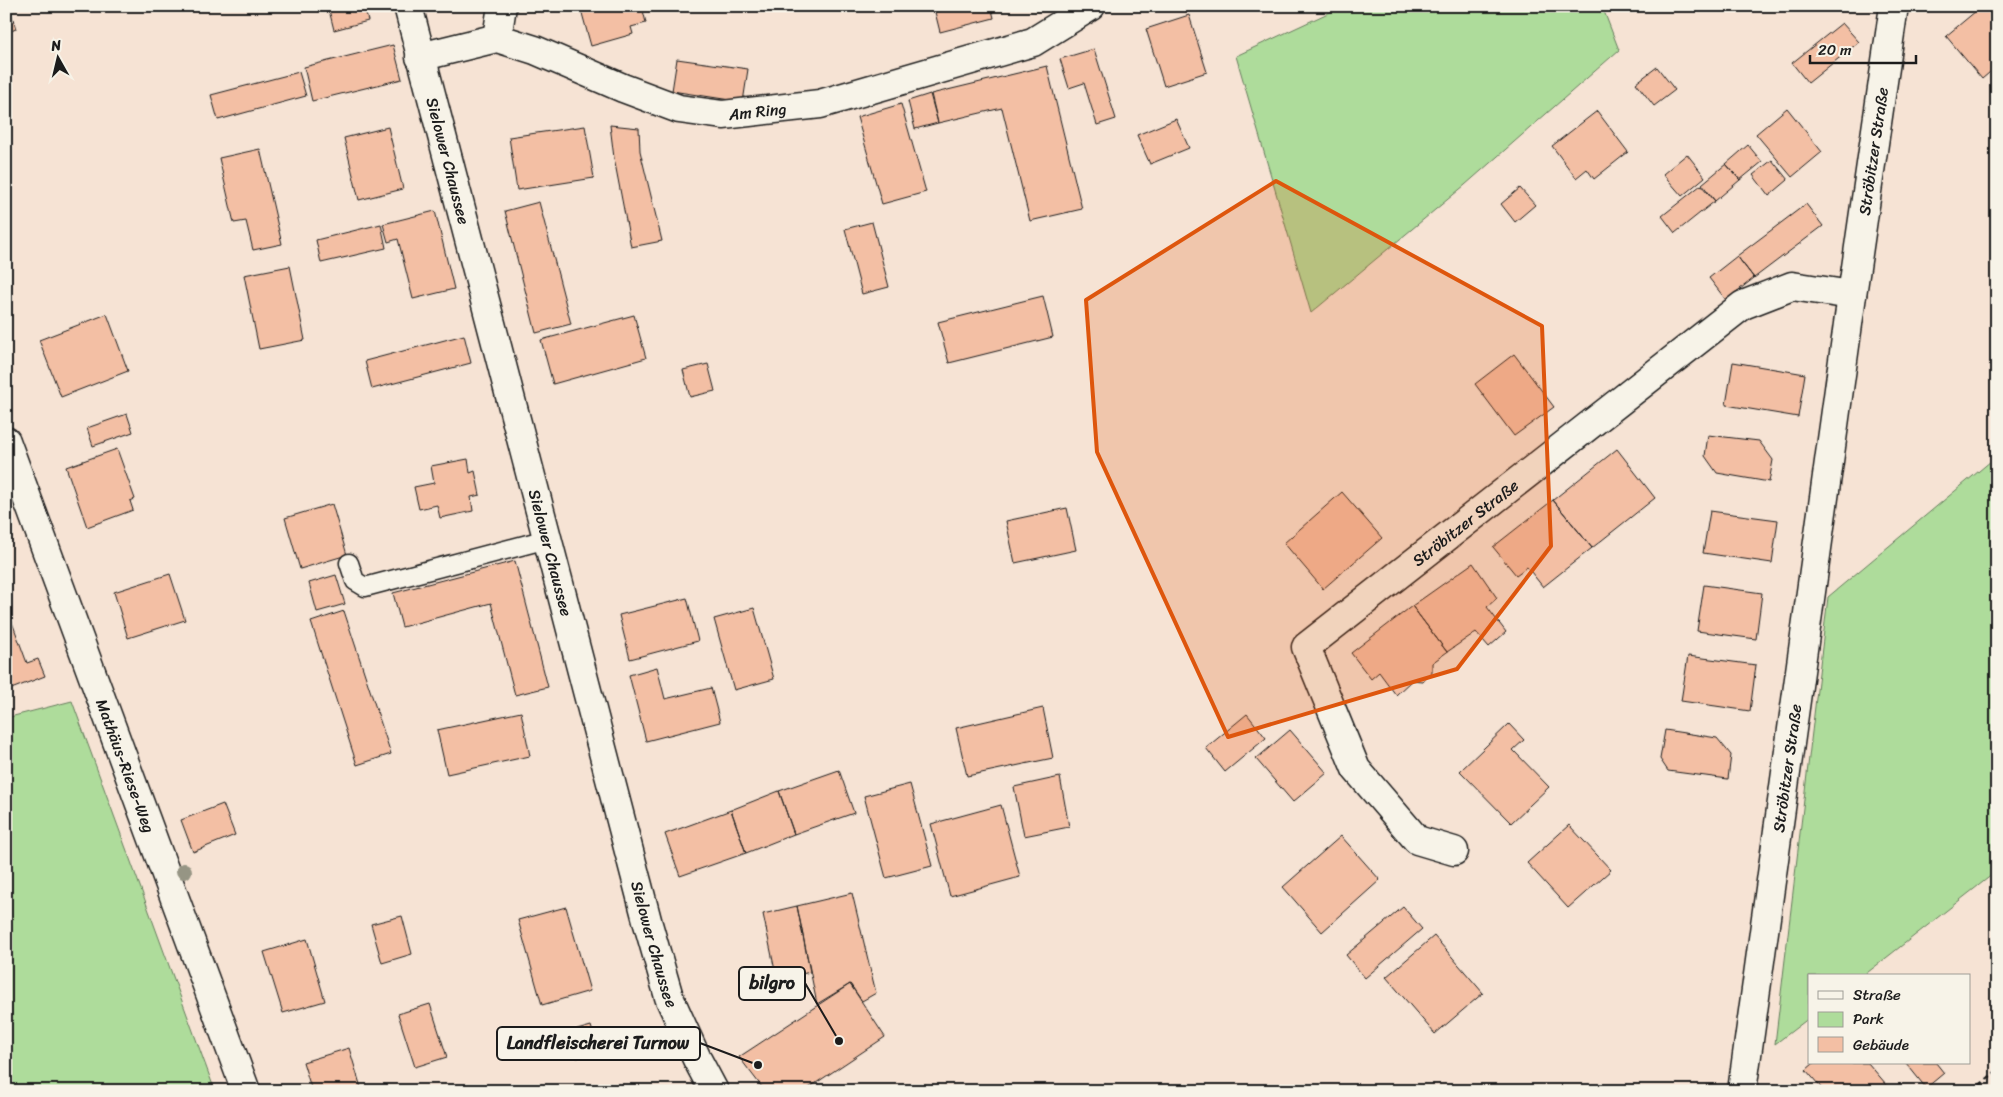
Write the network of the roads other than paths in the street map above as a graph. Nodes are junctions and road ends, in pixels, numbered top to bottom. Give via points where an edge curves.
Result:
1 (408, 6) edge
2 (502, 6) edge
3 (1091, 6) edge
4 (1894, 6) edge
5 (497, 38) junction
6 (420, 57) junction
7 (1852, 295) junction
8 (6, 441) edge
9 (547, 539) junction
10 (349, 563) dead end
11 (1454, 851) dead end
12 (246, 1091) edge
13 (714, 1091) edge
14 (1742, 1091) edge

1 - 6 street, Sielower Chaussee
2 - 5 street
3 - 5 street, Am Ring via 1033,42 820,104 723,115 679,109 535,50
4 - 7 street, Ströbitzer Straße
5 - 6 street
6 - 9 street, Sielower Chaussee
7 - 11 street, Ströbitzer Straße via 1792,286 1743,305 1306,647 1356,769 1417,840
7 - 14 street, Ströbitzer Straße
8 - 12 street, Mathäus-Riese-Weg
9 - 10 lane via 365,587 355,581
9 - 13 street, Sielower Chaussee via 669,997

